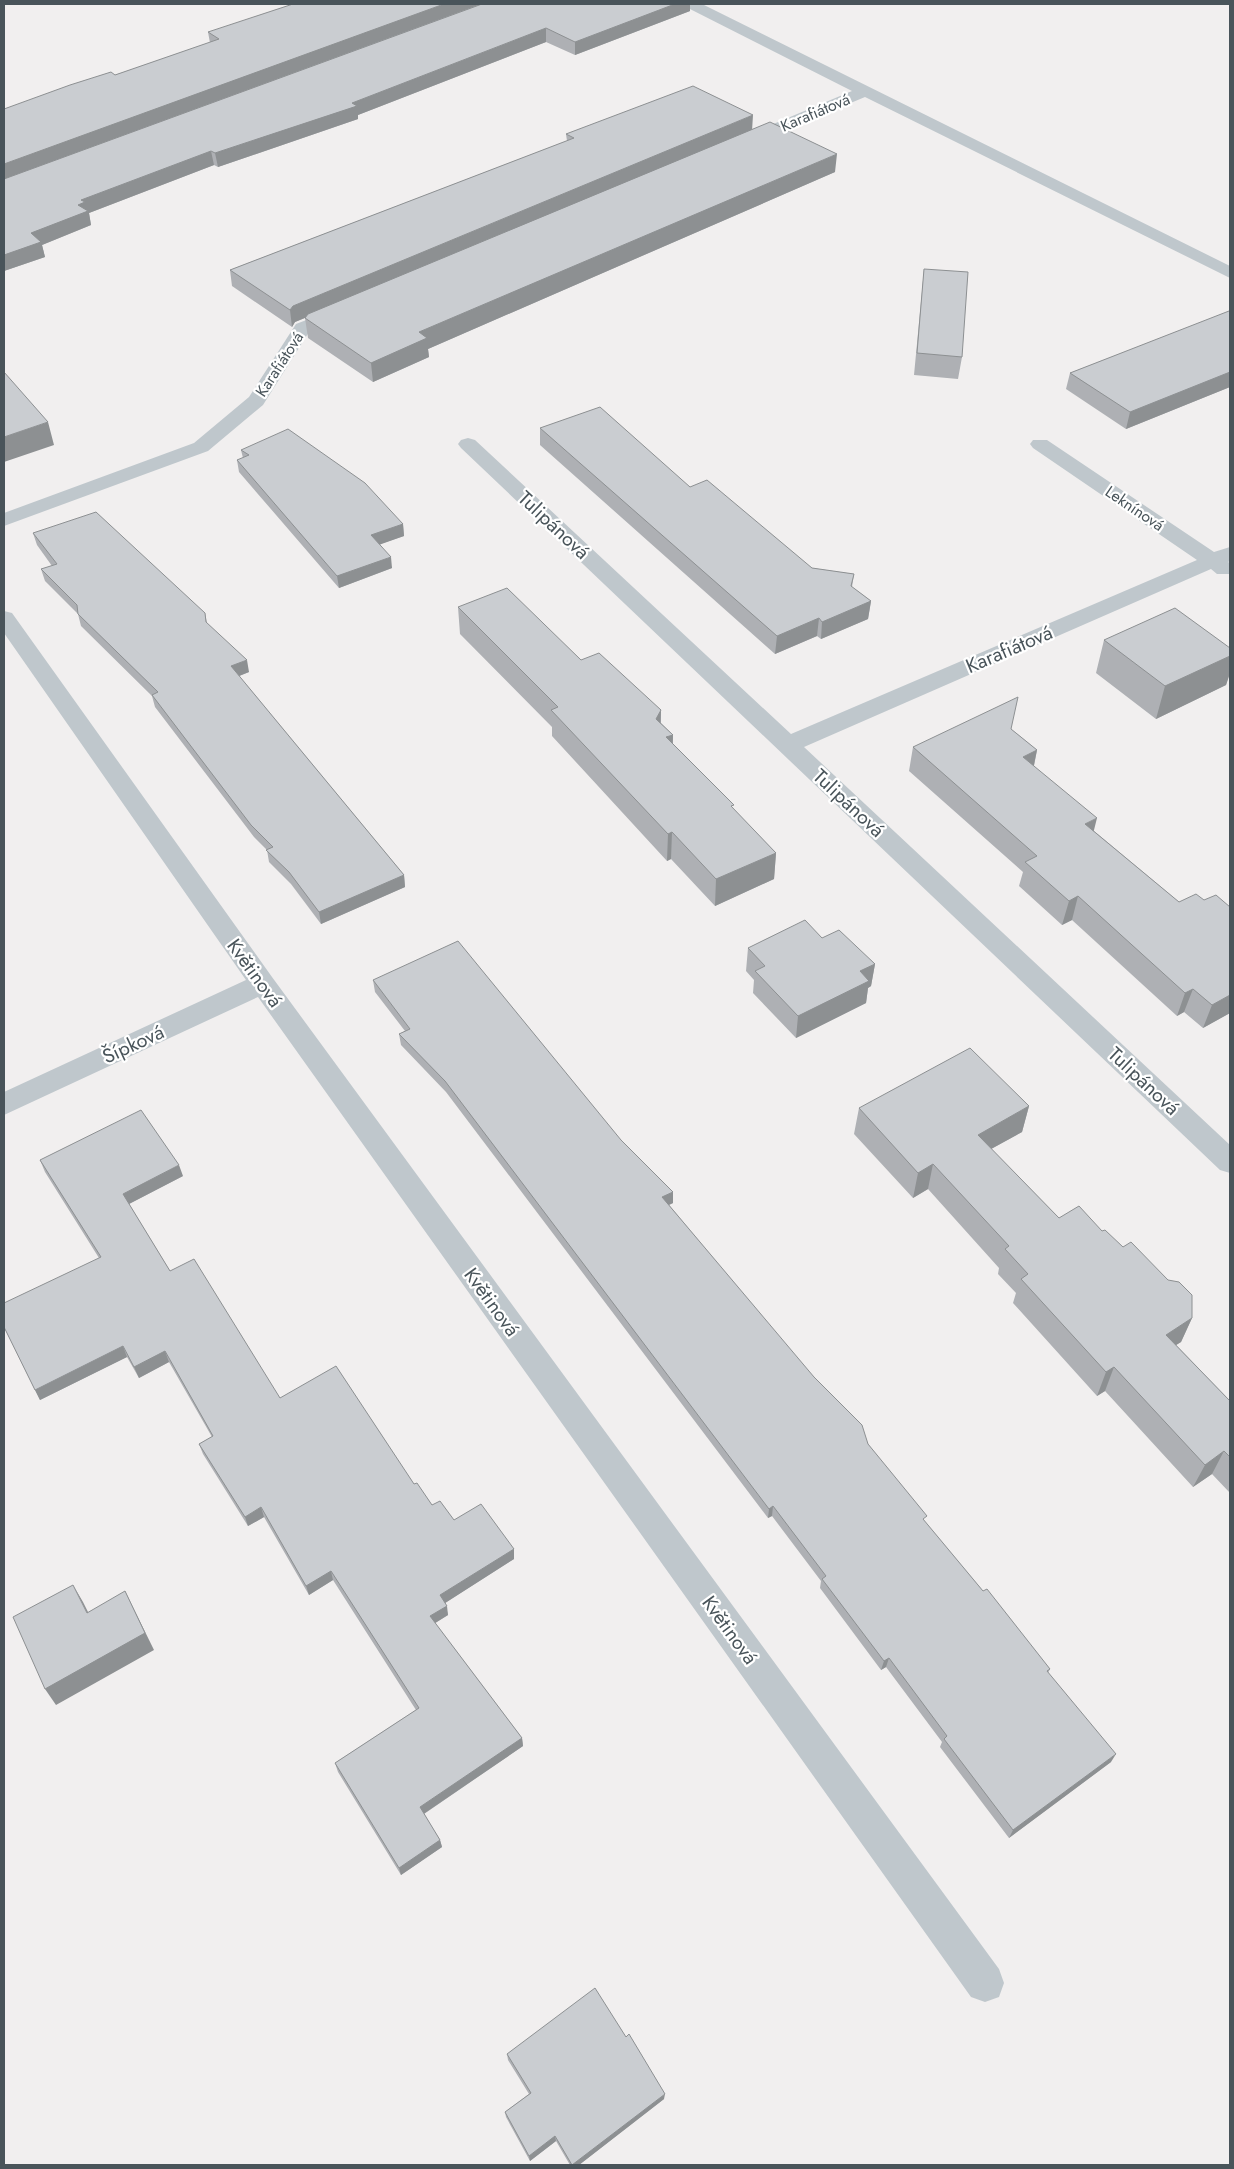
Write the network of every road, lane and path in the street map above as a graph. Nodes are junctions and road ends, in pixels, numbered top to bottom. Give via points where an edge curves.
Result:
1 (691, 4) edge
2 (867, 90) junction
3 (730, 148) edge
4 (1230, 272) edge
5 (356, 305) edge
6 (468, 444) dead end
7 (1040, 444) dead end
8 (4, 520) edge
9 (1225, 563) edge
10 (4, 618) edge
11 (788, 745) junction
12 (263, 984) junction
13 (4, 1104) edge
14 (1230, 1162) edge
15 (985, 1983) dead end

1 - 2 street, Karafiátová
2 - 3 street, Karafiátová
2 - 4 street, Karafiátová
5 - 8 street, Karafiátová via 302,328 256,401 201,447
6 - 11 street, Tulipánová
7 - 9 street, Leknínová
9 - 11 street, Karafiátová
10 - 12 street, Květinová
11 - 14 street, Tulipánová
12 - 13 street, Šípková
12 - 15 street, Květinová

